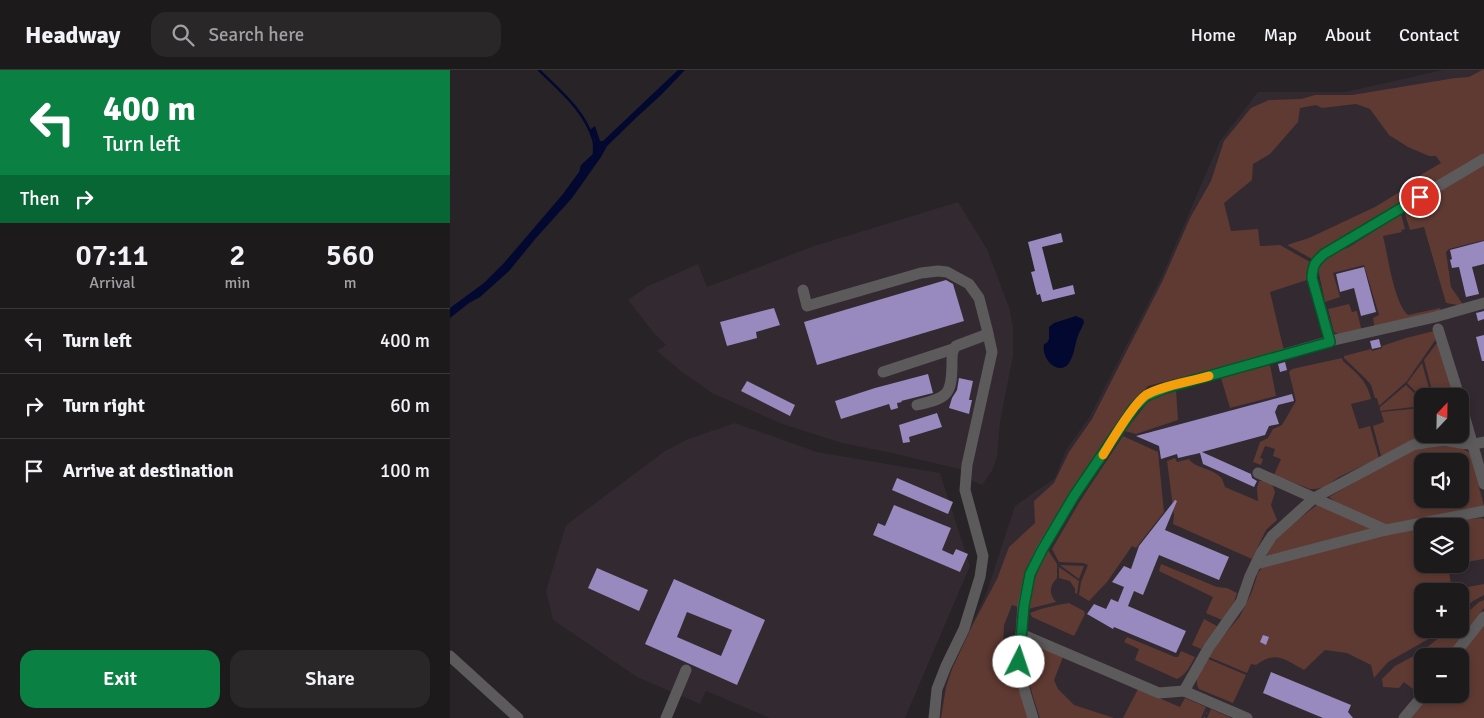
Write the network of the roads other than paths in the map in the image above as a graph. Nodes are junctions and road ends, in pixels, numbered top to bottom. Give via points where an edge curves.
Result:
1 (1484, 159) edge
2 (802, 290) dead end
3 (1484, 303) edge
4 (1437, 323) junction
5 (988, 334) junction
6 (1330, 342) junction
7 (953, 349) junction
8 (883, 372) dead end
9 (1457, 388) edge
10 (917, 405) dead end
11 (1469, 421) edge
12 (1479, 444) edge
13 (1258, 473) dead end
14 (1484, 484) edge
15 (1314, 498) junction
16 (1484, 510) edge
17 (1386, 530) junction
18 (1256, 564) junction
19 (1484, 617) edge
20 (1021, 634) junction
21 (1459, 648) edge
22 (450, 656) edge
23 (686, 670) dead end
24 (1184, 691) junction
25 (1416, 703) edge
26 (518, 718) edge
27 (666, 718) edge
28 (934, 718) edge
29 (1033, 718) edge
30 (1248, 718) edge
31 (1404, 718) edge

1 - 6 street via 1317,260 1312,278
2 - 5 street via 809,312 921,273 938,271 969,284 979,298
3 - 4 street
4 - 6 street
4 - 9 street
5 - 7 street
5 - 28 street via 992,352 964,490 983,556 980,578 964,629 937,690
6 - 20 street via 1146,396 1134,408 1074,496 1042,550 1030,574
7 - 8 street
7 - 10 street via 946,395
11 - 12 street
12 - 14 street
12 - 15 street via 1447,441 1413,446
13 - 15 street
15 - 17 street
15 - 18 street via 1272,536
16 - 17 street
17 - 18 street
18 - 24 street via 1241,602 1208,647
19 - 21 street
20 - 24 street via 1159,693
20 - 29 street via 1019,662
22 - 26 street
23 - 27 street
24 - 30 street
25 - 31 street

